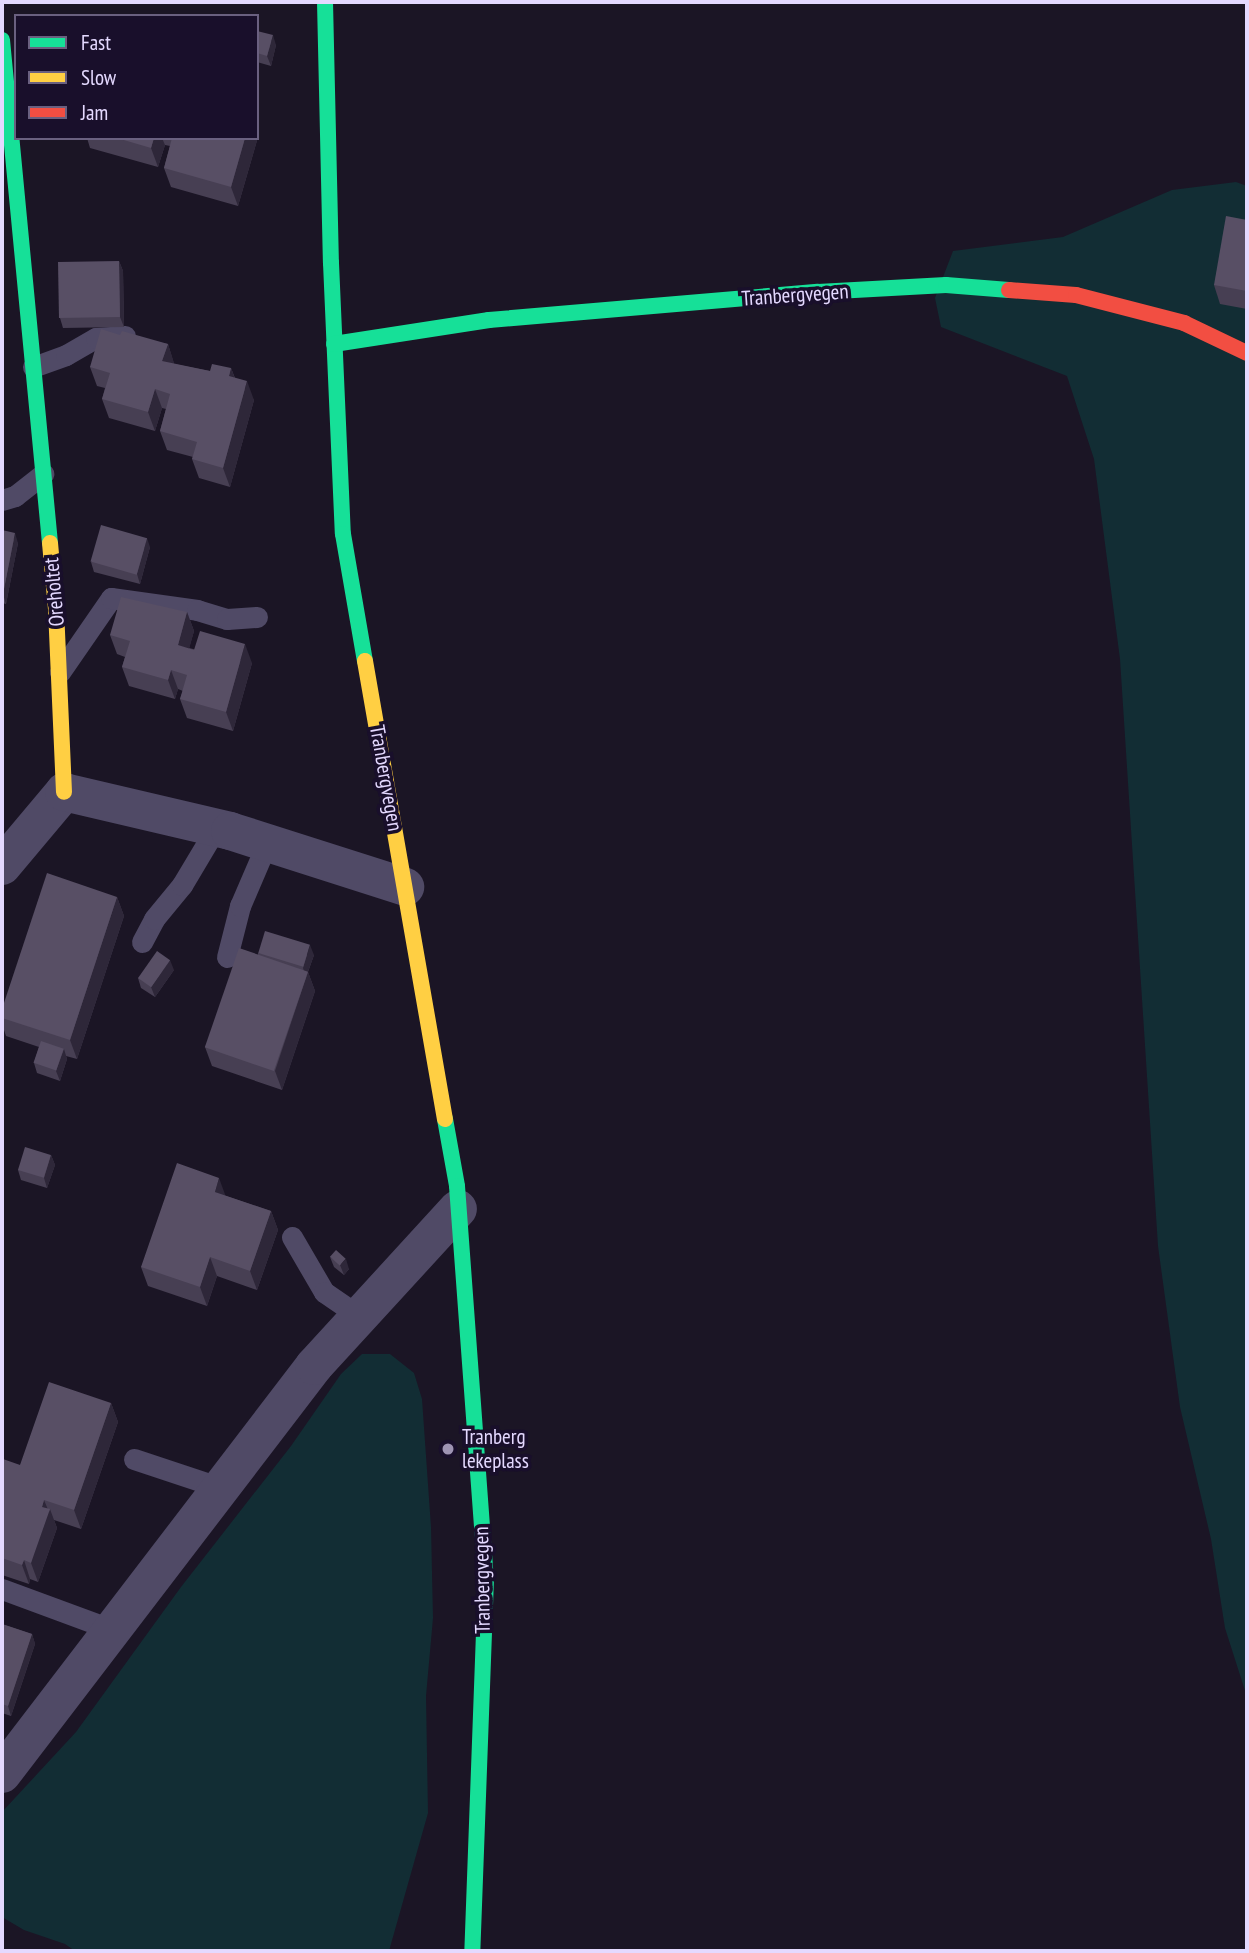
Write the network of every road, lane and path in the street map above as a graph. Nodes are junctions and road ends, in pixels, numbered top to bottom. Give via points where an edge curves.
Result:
1 (326, 2) edge
2 (2, 41) edge
3 (141, 338) edge
4 (334, 344) junction
5 (1247, 353) edge
6 (33, 368) junction
7 (43, 474) junction
8 (2, 500) edge
9 (257, 617) dead end
10 (59, 674) junction
11 (64, 792) junction
12 (216, 828) junction
13 (267, 843) junction
14 (2, 866) edge
15 (405, 887) junction
16 (142, 942) dead end
17 (227, 957) dead end
18 (458, 1209) junction
19 (292, 1237) dead end
20 (359, 1317) junction
21 (134, 1459) dead end
22 (221, 1488) junction
23 (2, 1589) edge
24 (113, 1630) junction
25 (2, 1774) edge
26 (472, 1951) edge

1 - 4 street, Tranbergvegen
2 - 6 street, Oreholtet
3 - 6 lane via 96,338
4 - 5 street, Tranbergvegen via 489,320 946,285 1076,295 1184,323
4 - 15 street, Tranbergvegen via 343,534
6 - 7 street, Oreholtet
7 - 8 lane via 15,496
7 - 10 street, Oreholtet
9 - 10 lane via 227,619 197,610 111,598
10 - 11 street, Oreholtet
11 - 12 street
11 - 14 street
12 - 13 street
12 - 16 lane
13 - 15 street
13 - 17 lane via 240,906
15 - 18 street, Tranbergvegen
18 - 20 street
18 - 26 street, Tranbergvegen via 486,1578
19 - 20 lane via 324,1292
20 - 22 street via 314,1366
21 - 22 lane
22 - 24 street
23 - 24 lane
24 - 25 street

